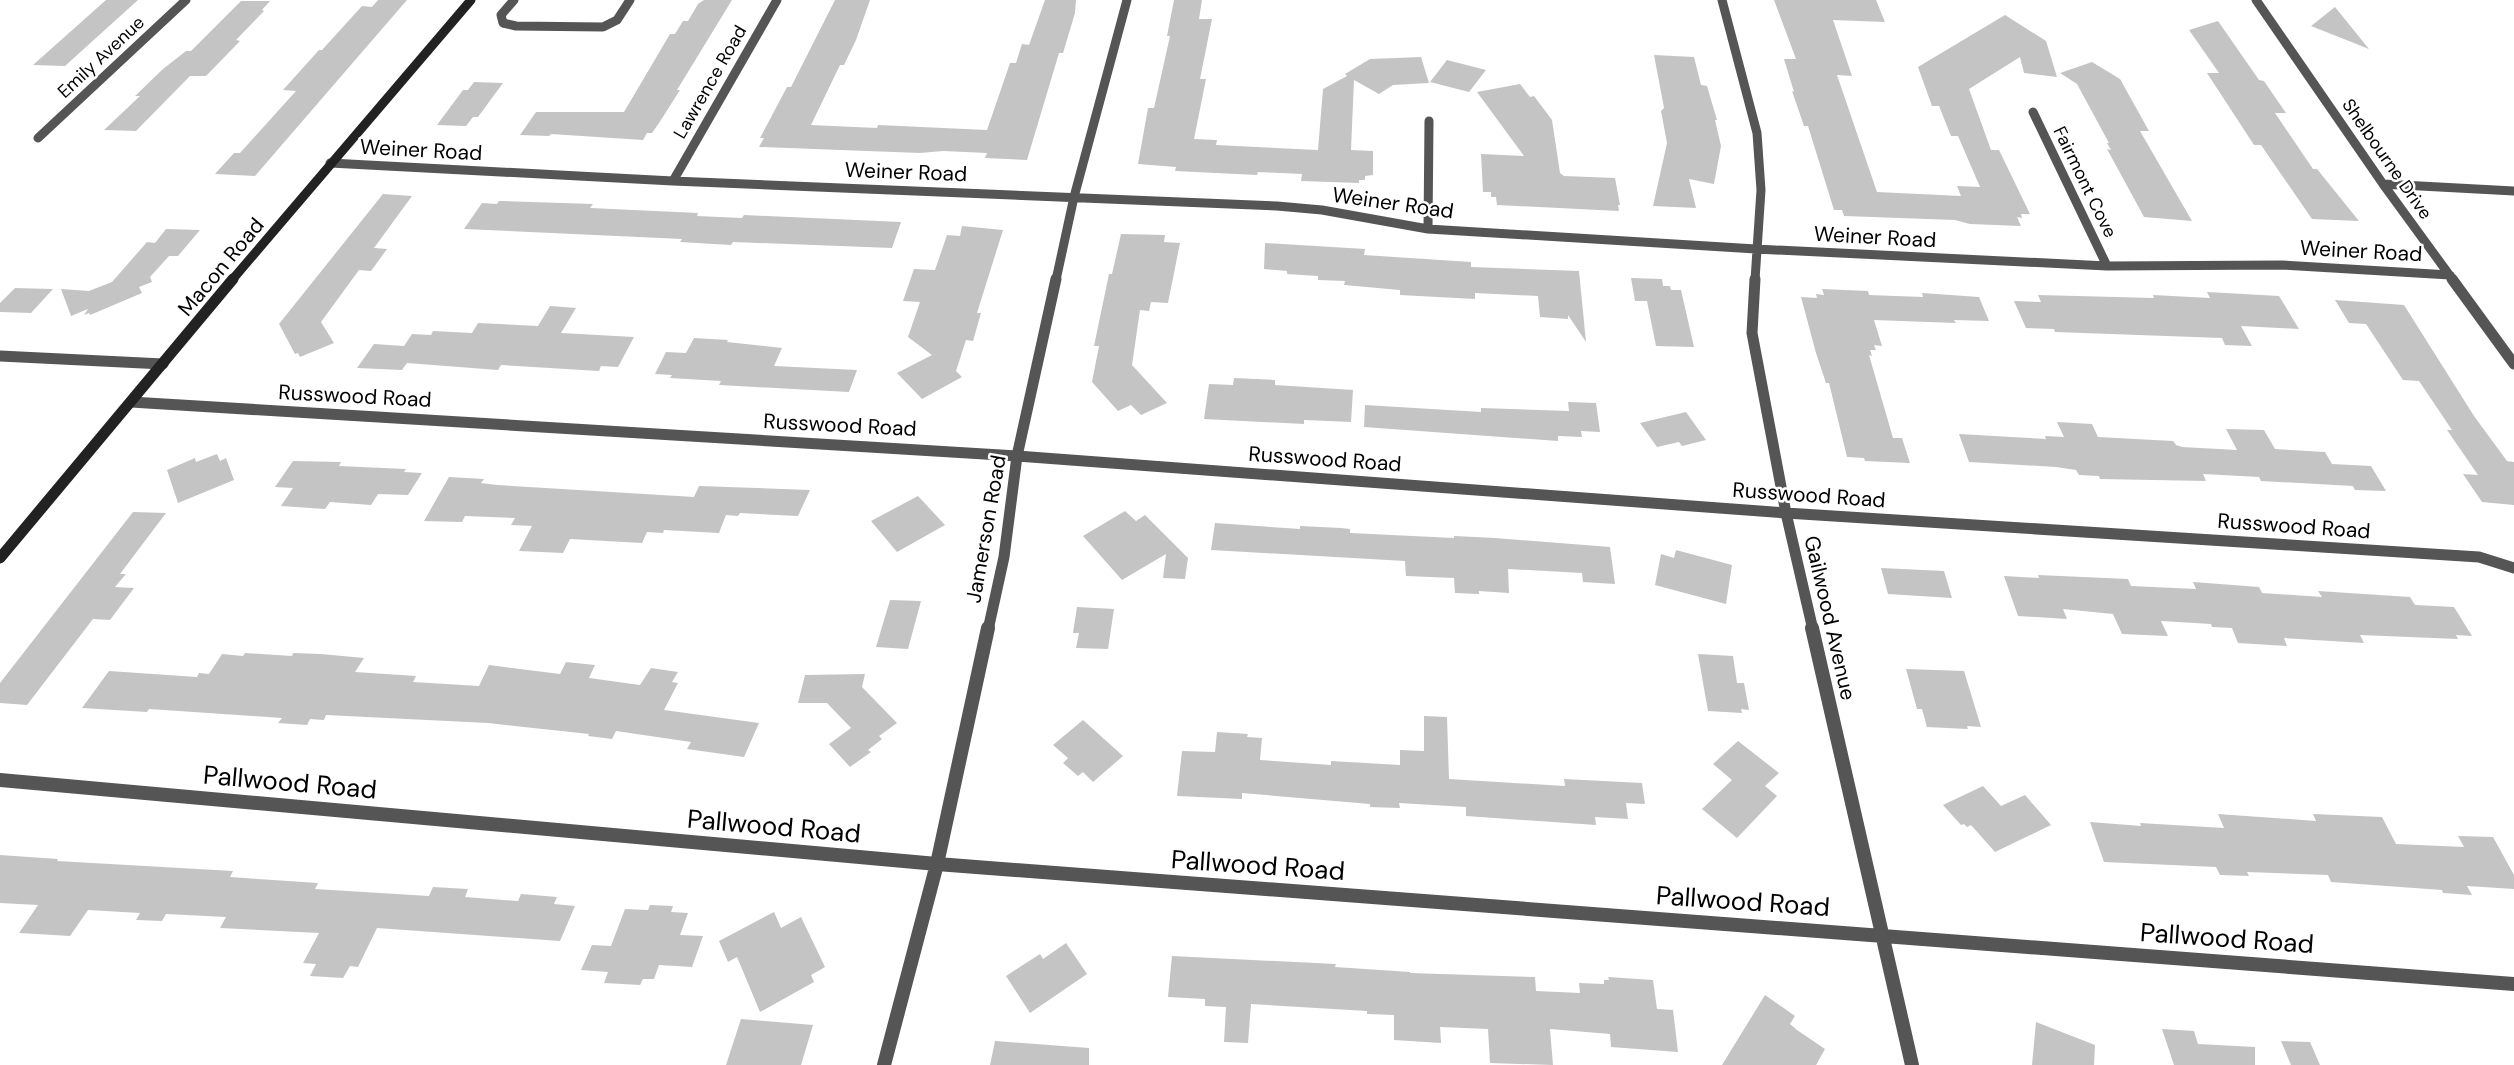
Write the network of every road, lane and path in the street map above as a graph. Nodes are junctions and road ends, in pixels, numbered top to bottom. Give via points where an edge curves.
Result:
1 (186, 0) edge
2 (471, 0) edge
3 (514, 0) edge
4 (630, 0) edge
5 (777, 0) edge
6 (1127, 0) edge
7 (1722, 0) edge
8 (2256, 0) edge
9 (2033, 112) dead end
10 (1429, 121) dead end
11 (38, 138) dead end
12 (330, 163) junction
13 (673, 181) junction
14 (2384, 184) junction
15 (2514, 191) edge
16 (1074, 197) junction
17 (1428, 229) junction
18 (1756, 249) junction
19 (2107, 266) junction
20 (2450, 275) junction
21 (0, 356) edge
22 (163, 364) junction
23 (2514, 364) edge
24 (131, 402) junction
25 (1017, 456) junction
26 (1786, 513) junction
27 (0, 558) edge
28 (2514, 568) edge
29 (0, 780) edge
30 (937, 864) junction
31 (1882, 936) junction
32 (2514, 984) edge
33 (885, 1065) edge
34 (1912, 1065) edge

1 - 11 street, Emily Avenue
2 - 12 main road, Macon Road
3 - 4 street via 501,15 503,23 603,27 616,20
5 - 13 street, Lawrence Road
6 - 16 street, Jamerson Road
7 - 18 street, Gailwood Avenue via 1757,133 1761,190
8 - 14 street, Shelbourne Drive
9 - 19 street, Fairmont Cove
10 - 17 street
12 - 13 street, Weiner Road
12 - 22 main road, Macon Road
13 - 16 street, Weiner Road
14 - 15 street
14 - 20 street, Shelbourne Drive
16 - 17 street, Weiner Road via 1299,208
16 - 25 street, Jamerson Road
17 - 18 street, Weiner Road
18 - 19 street, Weiner Road
18 - 26 street, Gailwood Avenue via 1752,333
19 - 20 street, Weiner Road via 2282,265
20 - 23 street, Shelbourne Drive
21 - 22 street
22 - 24 main road, Macon Road
24 - 25 street, Russwood Road
24 - 27 main road, Macon Road
25 - 26 street, Russwood Road
25 - 30 street, Jamerson Road via 1004,557
26 - 28 street, Russwood Road via 2479,557
26 - 31 street, Gailwood Avenue
29 - 30 street, Pallwood Road
30 - 31 street, Pallwood Road
30 - 33 street, Jamerson Road
31 - 32 street, Pallwood Road
31 - 34 street, Gailwood Avenue

